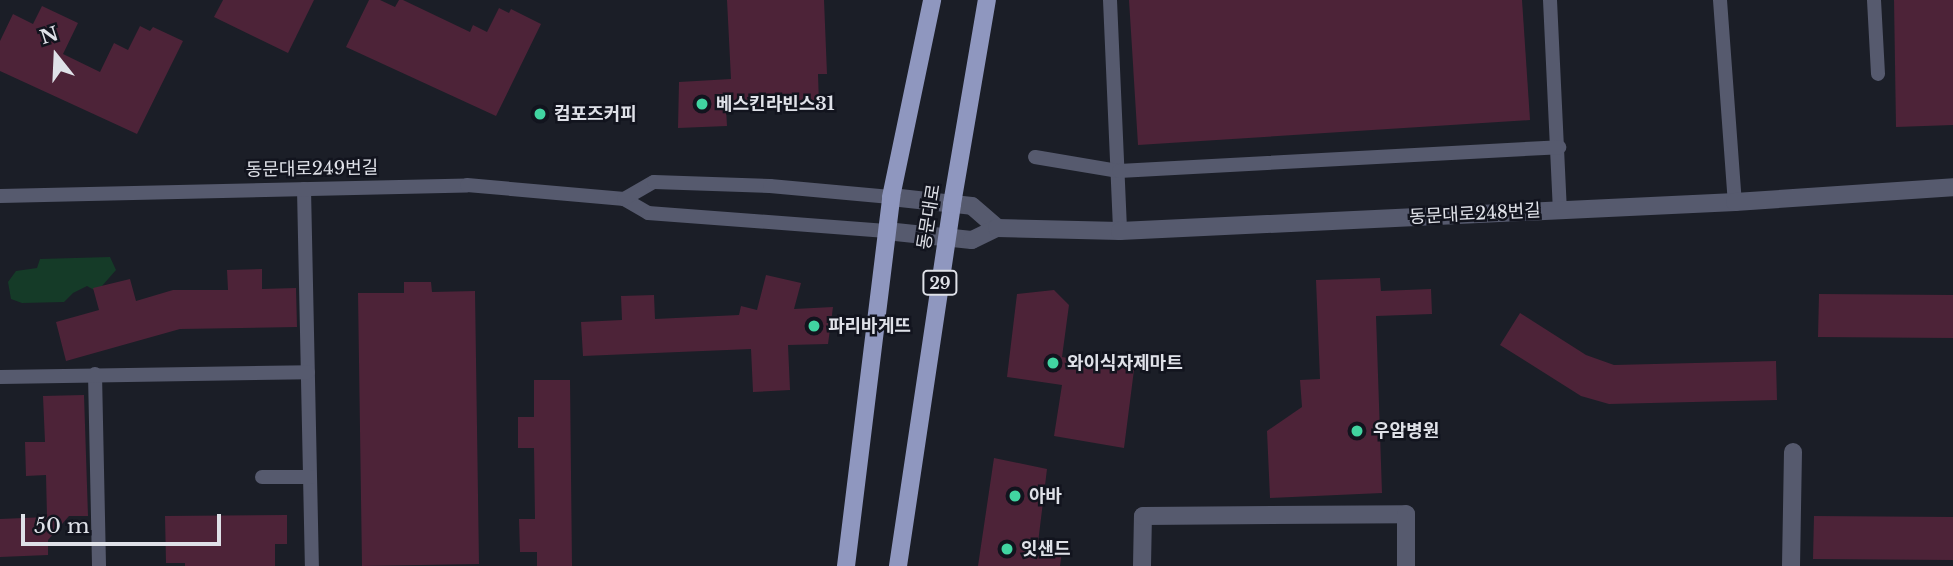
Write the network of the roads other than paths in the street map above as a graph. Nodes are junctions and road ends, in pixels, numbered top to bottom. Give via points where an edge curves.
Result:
1 (932, 0) edge
2 (987, 0) edge
3 (1110, 0) edge
4 (1550, 0) edge
5 (1720, 0) edge
6 (1874, 0) edge
7 (1878, 74) dead end
8 (1559, 147) junction
9 (1035, 157) dead end
10 (1119, 171) junction
11 (1953, 187) edge
12 (304, 189) junction
13 (0, 195) edge
14 (891, 197) junction
15 (624, 199) junction
16 (1735, 202) junction
17 (952, 204) junction
18 (1560, 209) junction
19 (997, 228) junction
20 (886, 231) junction
21 (1120, 231) junction
22 (947, 238) junction
23 (308, 372) junction
24 (95, 374) junction
25 (0, 377) edge
26 (1794, 452) dead end
27 (262, 477) dead end
28 (310, 477) junction
29 (99, 566) edge
30 (312, 566) edge
31 (846, 566) edge
32 (898, 566) edge
33 (1142, 566) edge
34 (1406, 566) edge
35 (1791, 566) edge

1 - 14 main road
2 - 17 main road, 동문대로 / 29
3 - 10 lane
4 - 8 lane
5 - 16 lane
6 - 7 lane
8 - 10 lane
8 - 18 lane
9 - 10 lane
10 - 21 lane
11 - 16 street, 동문대로248번길
12 - 13 lane, 동문대로249번길
12 - 15 lane, 동문대로249번길 via 467,185
12 - 23 lane
14 - 15 lane via 771,186 654,183
14 - 17 street
14 - 20 main road
15 - 20 lane, 동문대로249번길 via 648,213
16 - 18 street, 동문대로248번길
17 - 19 street via 972,206
17 - 22 main road, 동문대로 / 29
18 - 21 street, 동문대로248번길
19 - 21 street, 동문대로248번길
19 - 22 street, 동문대로248번길 via 972,240
20 - 22 street, 동문대로248번길
20 - 31 main road
22 - 32 main road, 동문대로 / 29
23 - 24 lane
23 - 28 lane
24 - 25 lane
24 - 29 lane
26 - 35 street
27 - 28 lane
28 - 30 lane
33 - 34 street via 1143,516 1406,514

